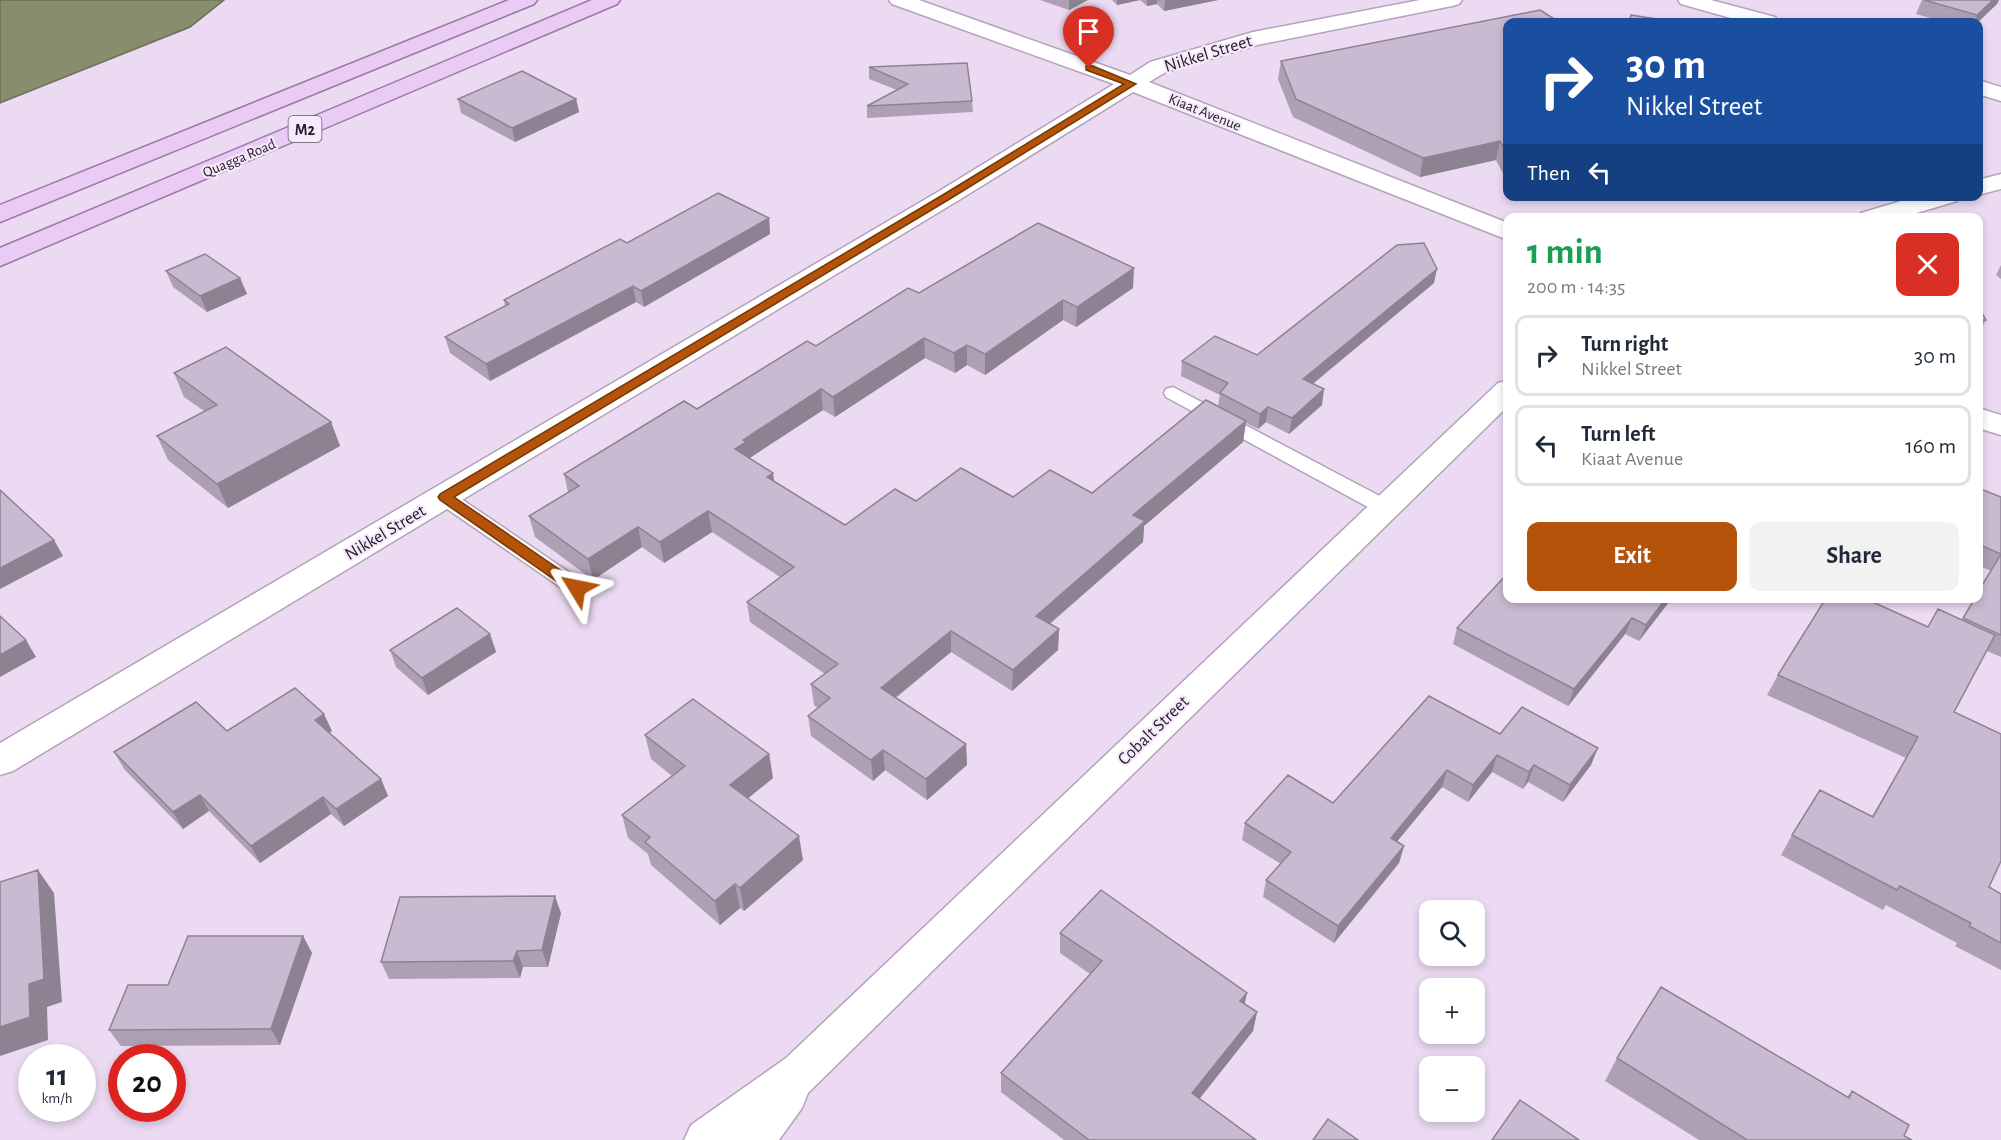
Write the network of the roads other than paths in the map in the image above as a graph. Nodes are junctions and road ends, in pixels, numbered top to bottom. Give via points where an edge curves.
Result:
1 (527, 0) edge
2 (610, 0) edge
3 (899, 0) edge
4 (1452, 0) edge
5 (1688, 0) edge
6 (1753, 18) edge
7 (1131, 84) junction
8 (1983, 89) edge
9 (2001, 94) edge
10 (2001, 181) edge
11 (1983, 186) edge
12 (1930, 201) edge
13 (1888, 213) edge
14 (0, 214) edge
15 (1503, 230) edge
16 (0, 258) edge
17 (1173, 393) dead end
18 (1503, 394) edge
19 (1983, 419) edge
20 (2001, 426) edge
21 (444, 497) junction
22 (1384, 507) junction
23 (577, 588) dead end
24 (0, 761) edge
25 (801, 1072) junction
26 (707, 1140) edge
27 (753, 1140) edge

1 - 14 main road, M2
2 - 16 main road, Quagga Road / M2
3 - 7 street, Kiaat Avenue
4 - 7 street, Nikkel Street via 1253,39 1173,61
5 - 6 street
7 - 15 street, Kiaat Avenue
7 - 21 street, Nikkel Street
8 - 9 street
10 - 11 street
12 - 13 street
17 - 22 lane
18 - 22 street, Cobalt Street
19 - 20 street
21 - 23 lane
21 - 24 street, Nikkel Street
22 - 25 street, Cobalt Street
25 - 26 street, Cobalt Street
25 - 27 street, Cobalt Street

